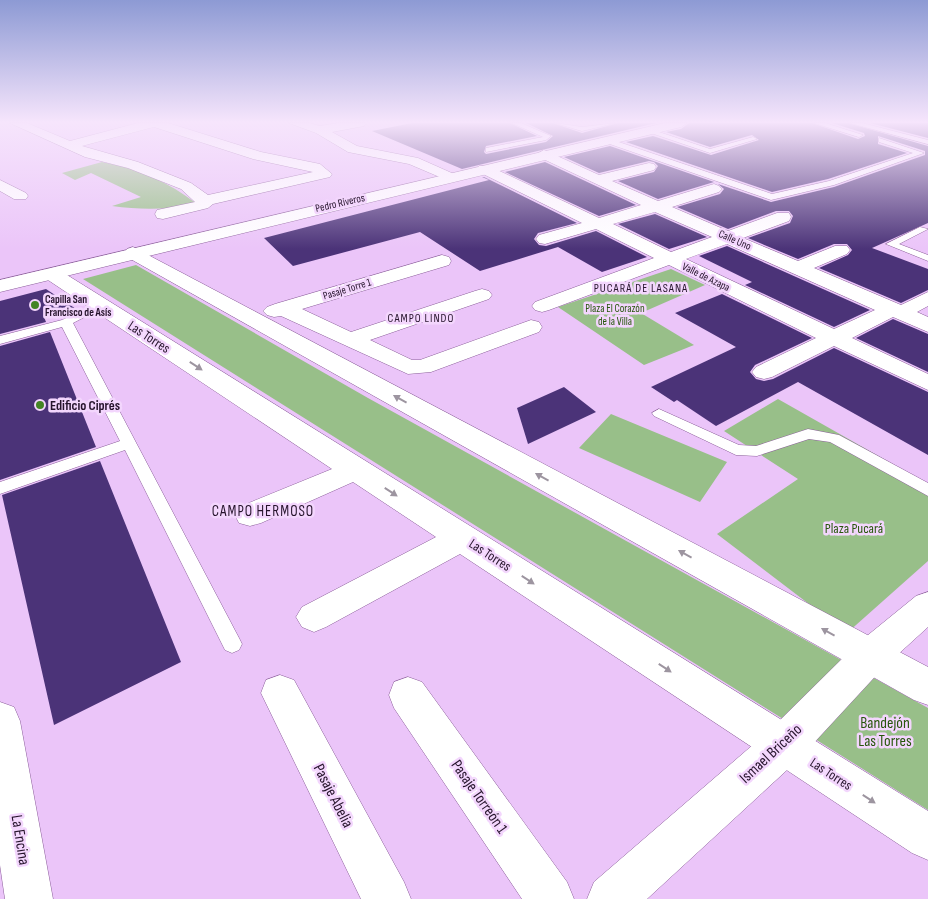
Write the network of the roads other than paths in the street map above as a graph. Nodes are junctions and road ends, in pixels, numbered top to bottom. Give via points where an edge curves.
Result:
1 (133, 165) edge
2 (304, 165) edge
3 (426, 165) edge
4 (474, 165) edge
5 (497, 165) edge
6 (566, 165) edge
7 (679, 165) edge
8 (885, 165) edge
9 (649, 167) dead end
10 (449, 177) junction
11 (597, 180) junction
12 (0, 186) edge
13 (714, 189) dead end
14 (208, 200) junction
15 (0, 202) edge
16 (656, 206) junction
17 (163, 214) dead end
18 (783, 217) dead end
19 (598, 223) junction
20 (924, 229) dead end
21 (728, 238) junction
22 (545, 239) dead end
23 (841, 250) dead end
24 (133, 253) junction
25 (928, 258) edge
26 (670, 259) junction
27 (442, 261) dead end
28 (798, 268) junction
29 (52, 274) junction
30 (0, 286) edge
31 (482, 295) dead end
32 (928, 298) edge
33 (100, 305) junction
34 (542, 306) dead end
35 (282, 308) junction
36 (897, 311) junction
37 (252, 318) junction
38 (66, 322) junction
39 (928, 324) edge
40 (531, 328) dead end
41 (833, 339) junction
42 (0, 340) edge
43 (349, 340) junction
44 (764, 372) dead end
45 (928, 383) edge
46 (659, 413) dead end
47 (128, 444) junction
48 (356, 470) junction
49 (0, 488) edge
50 (928, 490) edge
51 (250, 515) dead end
52 (462, 538) junction
53 (928, 606) edge
54 (314, 617) dead end
55 (232, 644) dead end
56 (870, 656) junction
57 (928, 687) edge
58 (280, 694) dead end
59 (408, 695) dead end
60 (0, 721) edge
61 (784, 744) junction
62 (928, 837) edge
63 (22, 895) edge
64 (387, 899) edge
65 (550, 899) edge
66 (611, 899) edge

1 - 14 street via 186,186
2 - 14 street via 326,174
3 - 10 street
4 - 10 street, Pedro Riveros
5 - 19 street, Valle de Azapa
6 - 11 street, Calle Uno
7 - 8 lane via 771,197 831,183
9 - 11 street
10 - 24 street, Pedro Riveros
11 - 16 street, Calle Uno
12 - 15 street via 20,196
13 - 16 street
14 - 17 street via 193,208
16 - 19 street
16 - 21 street, Calle Uno
18 - 21 street
19 - 22 street
19 - 26 street, Valle de Azapa
20 - 25 lane via 891,244
21 - 26 street
21 - 28 street, Calle Uno
23 - 28 street
24 - 29 street, Pedro Riveros
24 - 37 street
26 - 34 street
26 - 41 street, Valle de Azapa
27 - 35 street, Pasaje Torre 1
28 - 36 street, Calle Uno
29 - 30 street, Pedro Riveros
29 - 33 street, Las Torres
31 - 43 street
32 - 36 street
33 - 38 lane
33 -> 48 street, Las Torres
35 - 37 street, Pasaje Torre 1
35 - 43 street
36 - 39 street, Calle Uno
36 - 41 street
56 -> 37 street
38 - 42 lane
38 - 47 lane
40 - 43 street via 423,368 408,367
41 - 44 street
41 - 45 street, Valle de Azapa
46 - 50 lane via 742,450 757,451 808,434 834,438
47 - 49 lane
47 - 55 lane
48 - 51 street
48 -> 52 street, Las Torres
52 - 54 street
52 -> 61 street, Las Torres
53 - 56 street, Ismael Briceño
56 - 57 street
56 - 61 street, Ismael Briceño
58 - 64 street, Pasaje Abelia
59 - 65 street, Pasaje Torreón 1
60 - 63 street, La Encina
61 -> 62 street, Las Torres
61 - 66 street, Ismael Briceño

